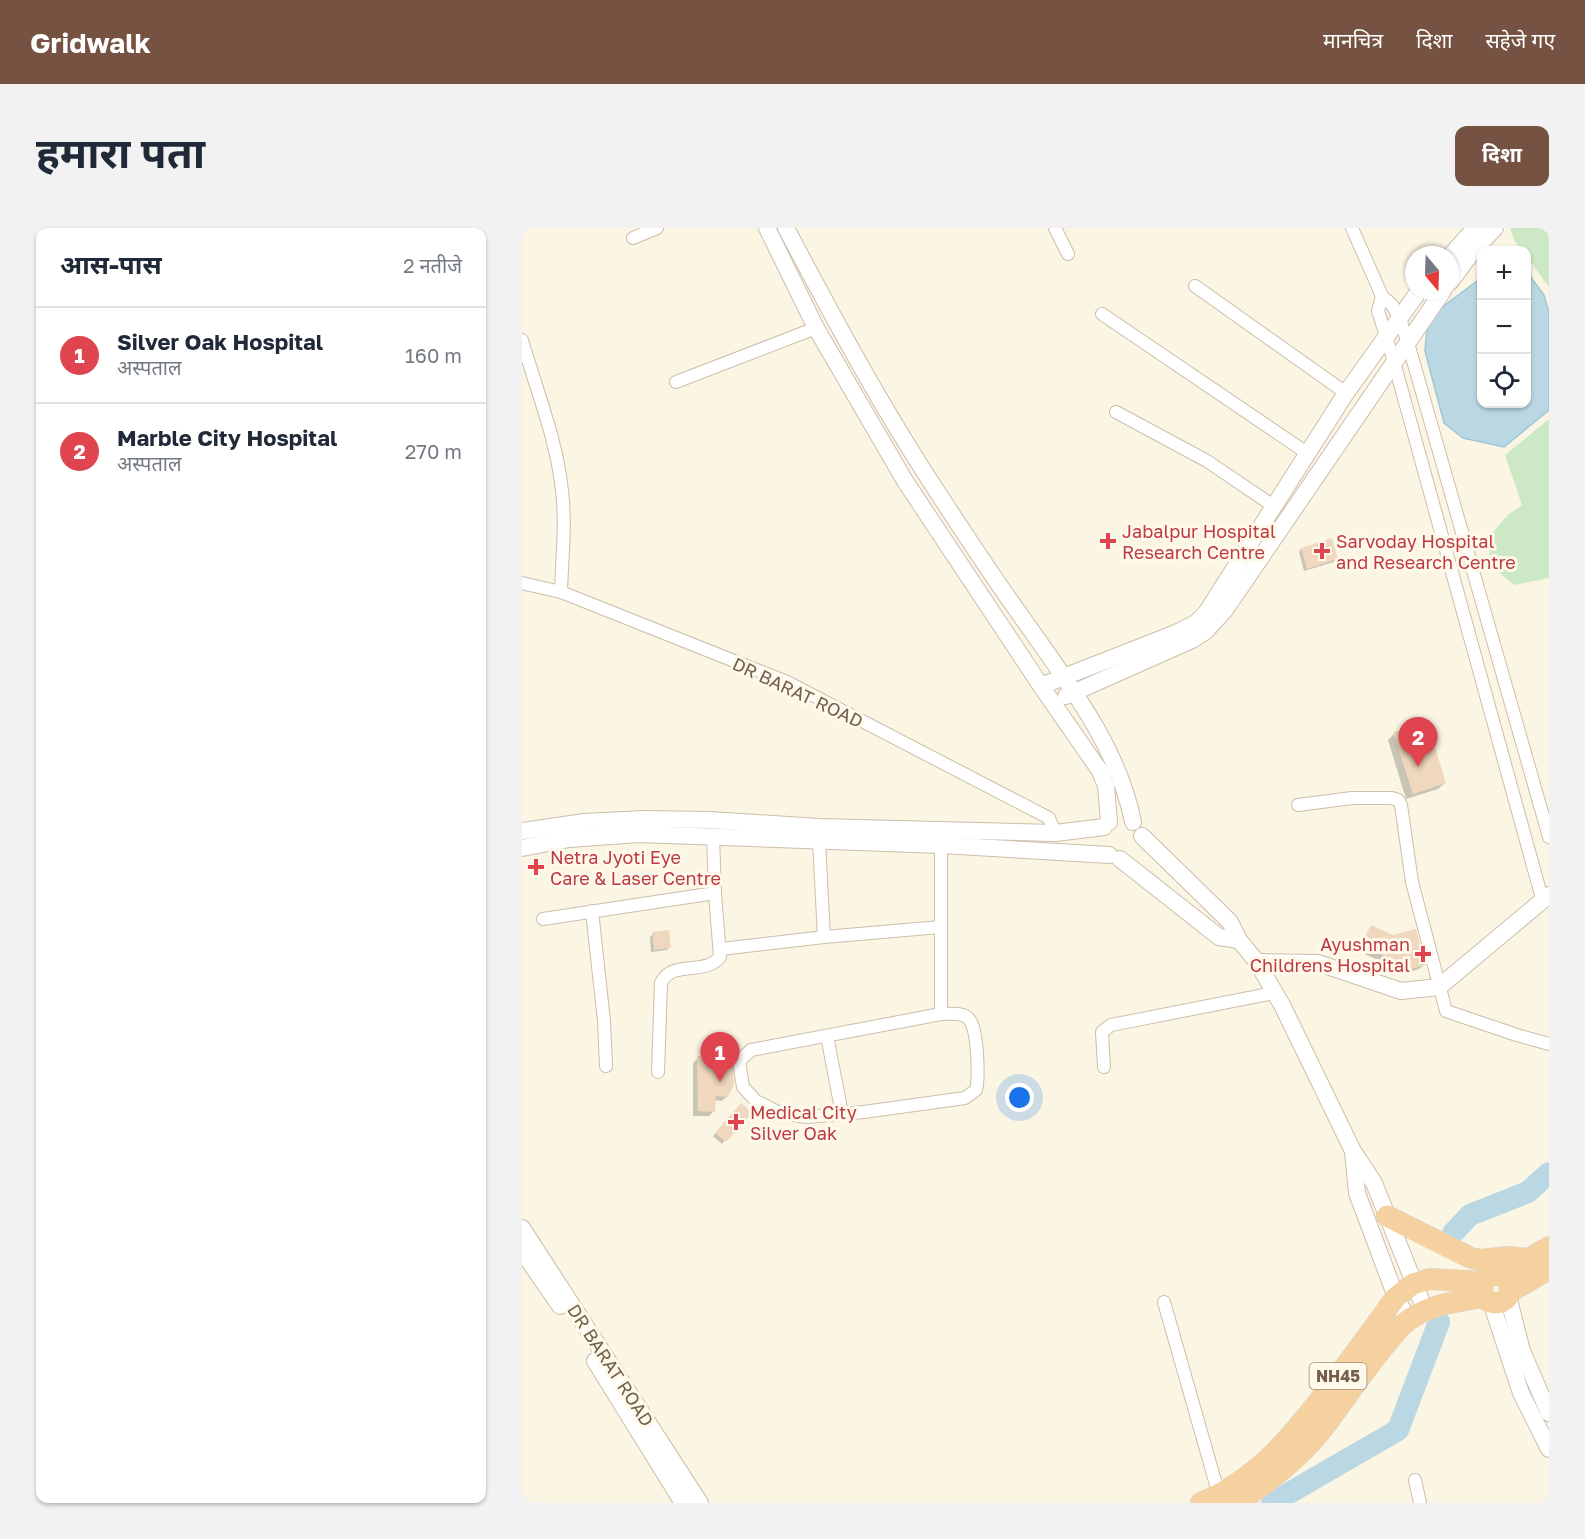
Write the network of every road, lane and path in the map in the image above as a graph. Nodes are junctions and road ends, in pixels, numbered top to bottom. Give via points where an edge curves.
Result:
1 (657, 228) edge
2 (766, 228) edge
3 (786, 228) edge
4 (1055, 228) edge
5 (1352, 228) edge
6 (1495, 228) edge
7 (1470, 236) edge
8 (633, 238) dead end
9 (1459, 247) edge
10 (1068, 254) dead end
11 (1459, 261) edge
12 (1195, 286) dead end
13 (1382, 296) junction
14 (1413, 300) edge
15 (1437, 300) edge
16 (1102, 314) dead end
17 (1400, 320) junction
18 (816, 328) junction
19 (1386, 337) junction
20 (522, 340) edge
21 (1408, 343) junction
22 (1394, 362) junction
23 (676, 382) dead end
24 (1346, 393) junction
25 (1116, 412) dead end
26 (1307, 453) junction
27 (1275, 507) junction
28 (522, 583) edge
29 (561, 592) junction
30 (1064, 676) junction
31 (1041, 686) junction
32 (1076, 692) junction
33 (1053, 701) junction
34 (1298, 805) dead end
35 (1107, 824) junction
36 (1138, 829) junction
37 (522, 831) edge
38 (1055, 833) junction
39 (713, 837) junction
40 (1549, 837) edge
41 (819, 842) junction
42 (941, 845) junction
43 (522, 848) edge
44 (1115, 857) junction
45 (715, 893) junction
46 (1546, 898) edge
47 (592, 911) junction
48 (543, 918) dead end
49 (940, 927) junction
50 (824, 937) junction
51 (1239, 940) junction
52 (721, 949) junction
53 (1257, 962) junction
54 (1439, 987) junction
55 (1274, 993) junction
56 (941, 1014) junction
57 (827, 1036) junction
58 (1549, 1044) edge
59 (606, 1066) dead end
60 (1104, 1068) dead end
61 (658, 1072) dead end
62 (842, 1114) junction
63 (1353, 1151) junction
64 (1387, 1216) junction
65 (522, 1227) edge
66 (1549, 1247) edge
67 (522, 1251) edge
68 (1528, 1259) junction
69 (1549, 1269) edge
70 (1413, 1284) junction
71 (1496, 1291) junction
72 (1396, 1297) junction
73 (1164, 1302) dead end
74 (1416, 1315) junction
75 (1549, 1413) edge
76 (1549, 1449) edge
77 (1415, 1480) dead end
78 (1219, 1500) edge
79 (683, 1503) edge
80 (699, 1503) edge
81 (1420, 1503) edge

1 - 8 street
2 - 18 street
3 - 30 street via 908,446
4 - 10 street
5 - 13 street
6 - 7 street
7 - 9 street
7 - 11 street
12 - 24 street
13 - 17 street
13 - 19 street via 1378,311
14 - 17 street
15 - 21 street
16 - 26 street
17 - 19 street
17 - 21 street
18 - 23 street
18 - 31 street via 905,481
19 - 22 street
19 - 24 street
20 - 29 street via 562,488 565,523
21 - 22 street
21 - 40 street
22 - 32 street via 1225,610 1206,631
22 - 46 street
24 - 26 street
25 - 27 street via 1207,461
26 - 27 street
27 - 30 street via 1196,623
28 - 29 street, DR BARAT ROAD
29 - 38 street, DR BARAT ROAD via 787,682 1049,818
30 - 31 street
30 - 32 street
31 - 33 street
32 - 33 street
32 - 36 street via 1124,783
33 - 35 street via 1100,771 1106,786
34 - 54 street via 1352,798 1398,800 1412,882
35 - 36 street via 1122,818
35 - 38 street
35 - 44 street via 1102,846
36 - 44 street via 1137,853 1126,859
36 - 51 street via 1230,922
37 - 38 street via 645,819
39 - 41 street
39 - 43 street via 639,834 569,839
39 - 45 street
41 - 42 street
41 - 50 street
42 - 44 street
42 - 49 street
44 - 51 street via 1219,937
45 - 47 street
45 - 52 street
46 - 54 street
47 - 48 street
47 - 59 street
49 - 50 street
49 - 56 street
50 - 52 street
51 - 53 street
52 - 61 street via 716,962 665,975 661,983
53 - 54 street via 1318,963 1401,991
53 - 55 street
54 - 58 street via 1446,1011
55 - 60 street via 1111,1024 1102,1032
55 - 63 street
56 - 57 street
56 - 62 street via 963,1014 969,1018 979,1078 976,1090 965,1098
57 - 62 street
57 - 62 street via 751,1050 739,1061 740,1074 743,1087 756,1101 780,1113 807,1117
63 - 64 street via 1374,1183
63 - 72 street via 1356,1193
64 - 68 highway via 1471,1258
64 - 70 street
65 - 80 street, DR BARAT ROAD
66 - 68 highway
67 - 79 street, DR BARAT ROAD via 585,1344
68 - 71 highway
69 - 71 highway
70 - 71 highway, NH45 via 1430,1279
70 - 72 highway, NH45
70 - 74 street
71 - 74 highway
71 - 75 street
71 - 76 street via 1521,1393
72 - 74 street
72 - 78 highway, NH45 via 1274,1455
73 - 78 street
74 - 78 highway, NH45 via 1376,1355 1304,1451 1268,1482
77 - 81 street

